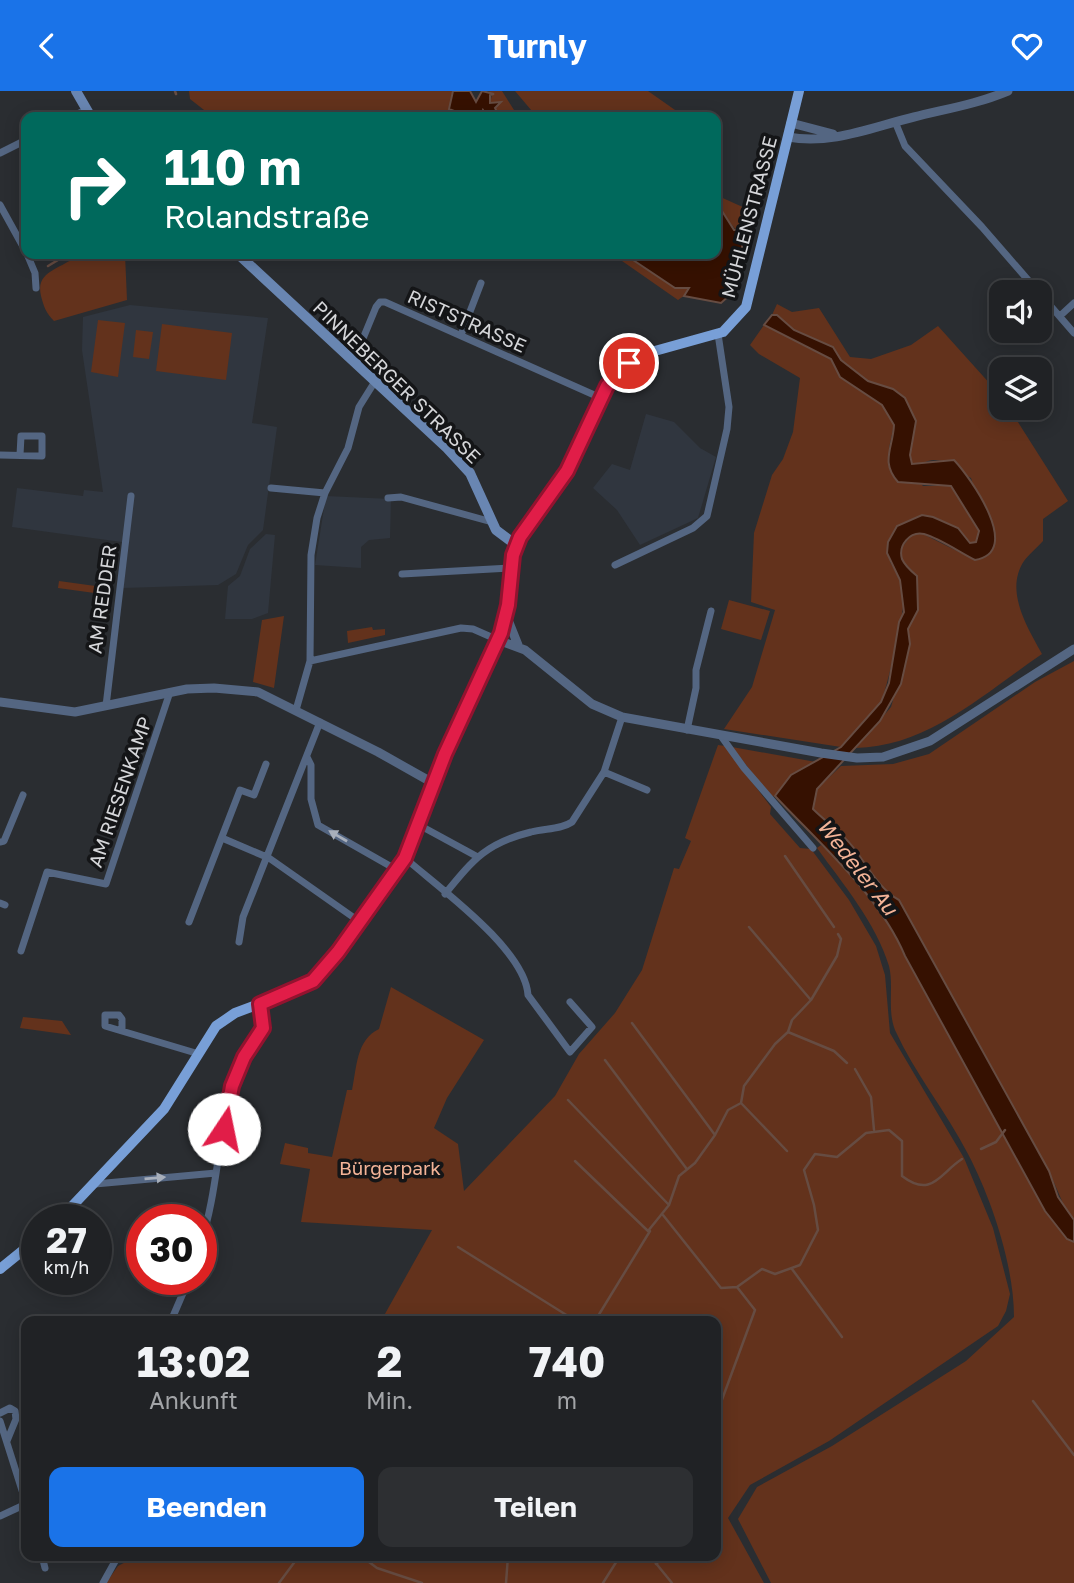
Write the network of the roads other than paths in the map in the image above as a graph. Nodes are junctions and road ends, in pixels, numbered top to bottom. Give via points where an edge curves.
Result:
1 (76, 91) edge
2 (799, 91) edge
3 (1008, 91) edge
4 (87, 112) edge
5 (791, 123) junction
6 (895, 124) junction
7 (845, 136) junction
8 (788, 137) junction
9 (21, 142) edge
10 (0, 153) edge
11 (0, 205) edge
12 (21, 242) edge
13 (29, 259) edge
14 (243, 259) edge
15 (481, 283) dead end
16 (36, 288) dead end
17 (1074, 303) edge
18 (1061, 315) junction
19 (1074, 333) edge
20 (461, 334) junction
21 (718, 334) junction
22 (347, 358) junction
23 (374, 383) junction
24 (601, 398) junction
25 (0, 455) edge
26 (20, 456) dead end
27 (271, 488) dead end
28 (325, 493) junction
29 (131, 496) dead end
30 (387, 498) dead end
31 (492, 522) junction
32 (516, 545) junction
33 (615, 565) dead end
34 (511, 568) junction
35 (402, 574) dead end
36 (711, 611) dead end
37 (506, 615) junction
38 (498, 640) junction
39 (518, 645) junction
40 (1074, 649) edge
41 (310, 659) junction
42 (170, 692) junction
43 (0, 702) edge
44 (106, 706) junction
45 (297, 708) junction
46 (622, 717) junction
47 (320, 722) junction
48 (687, 730) junction
49 (720, 736) junction
50 (307, 757) junction
51 (266, 764) dead end
52 (604, 772) junction
53 (433, 783) junction
54 (647, 790) dead end
55 (23, 795) dead end
56 (419, 825) junction
57 (222, 838) junction
58 (0, 842) edge
59 (813, 848) dead end
60 (476, 856) junction
61 (269, 858) junction
62 (405, 858) junction
63 (397, 870) junction
64 (444, 894) junction
65 (189, 922) dead end
66 (360, 922) junction
67 (239, 942) dead end
68 (21, 951) dead end
69 (570, 1002) dead end
70 (260, 1004) junction
71 (122, 1030) dead end
72 (198, 1054) junction
73 (216, 1173) junction
74 (94, 1184) junction
75 (76, 1204) edge
76 (209, 1204) edge
77 (21, 1252) edge
78 (0, 1269) edge
79 (182, 1295) edge
80 (173, 1316) edge
81 (0, 1413) edge
82 (0, 1421) edge
83 (7, 1442) junction
84 (21, 1487) edge
85 (21, 1506) edge
86 (0, 1516) edge
87 (43, 1561) edge
88 (115, 1561) edge
89 (45, 1568) dead end
90 (103, 1583) edge

1 - 4 main road
2 - 5 main road, MÜHLENSTRASSE
3 - 6 street
5 - 7 street
5 - 8 main road, MÜHLENSTRASSE
6 - 7 street
6 - 18 street via 905,146
7 - 8 street via 820,140
8 - 21 main road, MÜHLENSTRASSE via 746,307
9 - 10 street
11 - 12 street
13 - 16 street
14 - 22 main road, PINNEBERGER STRASSE
15 - 20 street
17 - 18 street
18 - 19 street
20 - 22 street, RISTSTRASSE via 380,302 362,341
20 - 24 street, RISTSTRASSE
21 - 24 main road, MÜHLENSTRASSE via 644,354 620,372
21 - 33 street via 729,407 707,516 693,528
22 - 23 main road, PINNEBERGER STRASSE
23 - 28 street via 359,407 348,448
23 - 31 main road, PINNEBERGER STRASSE via 470,473
24 - 32 main road, MÜHLENSTRASSE via 567,471
25 - 26 street
27 - 28 street
28 - 41 street via 311,555
29 - 44 street, AM REDDER
30 - 31 street via 401,497
31 - 32 main road, PINNEBERGER STRASSE via 501,537
32 - 34 main road, MÜHLENSTRASSE
34 - 35 street
34 - 37 main road, MÜHLENSTRASSE
36 - 48 street via 695,670
37 - 38 main road, MÜHLENSTRASSE
37 - 39 street
38 - 39 street
38 - 41 street via 461,628
38 - 53 main road, MÜHLENSTRASSE
39 - 46 street via 592,704
40 - 49 street via 922,745 883,757 857,758
41 - 45 street
42 - 44 street
42 - 45 street via 237,689
42 - 68 street, AM RIESENKAMP via 106,884 47,871
43 - 44 street via 55,711
45 - 47 street
46 - 48 street
46 - 52 street
47 - 50 street
47 - 53 street
48 - 49 street
49 - 59 street
50 - 61 street
63 -> 50 street via 318,825
51 - 57 street via 254,795 240,790
52 - 54 street
52 - 60 street via 579,815 564,827 519,835
53 - 56 main road, MÜHLENSTRASSE
55 - 58 street
56 - 60 street
56 - 62 main road, MÜHLENSTRASSE
57 - 61 street
57 - 65 street
60 - 64 street
61 - 66 street
61 - 67 street via 243,917
62 - 63 main road, MÜHLENSTRASSE
62 - 64 street
63 - 66 main road, MÜHLENSTRASSE
64 - 69 street via 507,952 528,995 570,1052 592,1027
66 - 70 main road, MÜHLENSTRASSE via 313,981
70 - 72 main road, MÜHLENSTRASSE via 234,1013 216,1026
70 - 73 street via 263,1028 232,1086
71 - 72 street
72 - 74 main road via 164,1109
74 -> 73 street
73 - 76 street
74 - 75 main road
77 - 78 main road
79 - 80 street
81 - 83 street via 10,1408 15,1411
82 - 83 street
83 - 84 street
85 - 86 street
87 - 89 street
88 - 90 street

